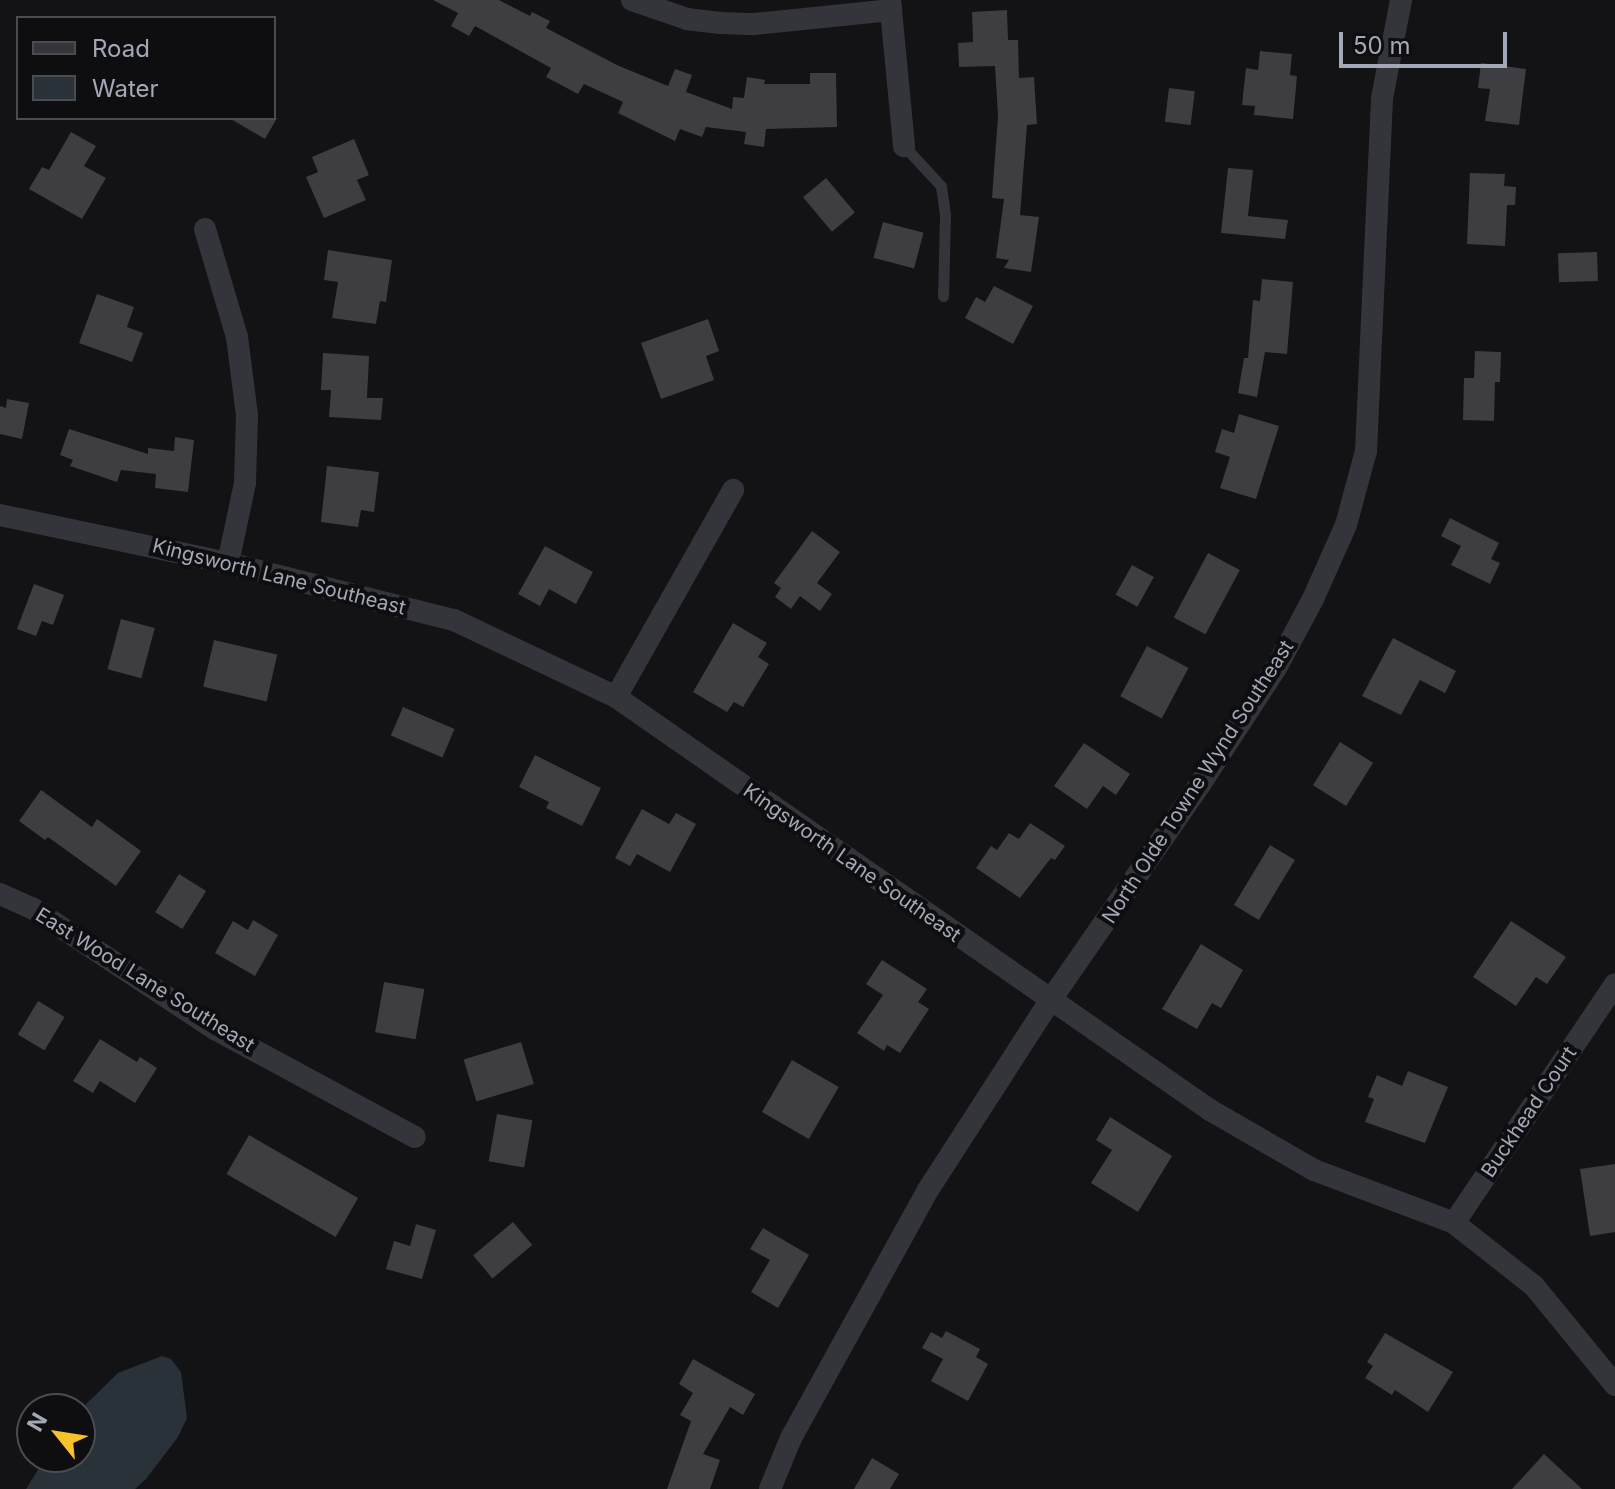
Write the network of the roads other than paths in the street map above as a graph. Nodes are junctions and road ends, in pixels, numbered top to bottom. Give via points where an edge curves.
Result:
1 (632, 0) edge
2 (1401, 0) edge
3 (890, 5) edge
4 (904, 146) joint
5 (205, 229) dead end
6 (943, 296) dead end
7 (733, 490) dead end
8 (0, 515) edge
9 (228, 563) junction
10 (616, 697) junction
11 (0, 894) edge
12 (1611, 995) edge
13 (1050, 1001) junction
14 (415, 1137) dead end
15 (1454, 1223) junction
16 (1615, 1385) edge
17 (770, 1489) edge

1 - 3 street via 687,19 754,24
2 - 13 street, North Olde Towne Wynd Southeast via 1382,98 1366,451 1346,525 1276,668
3 - 4 street
4 - 6 lane via 941,186
5 - 9 street via 237,337 247,415 245,483
7 - 10 street
8 - 9 street, Kingsworth Lane Southeast
9 - 10 street, Kingsworth Lane Southeast via 454,620
10 - 13 street, Kingsworth Lane Southeast
11 - 14 street, East Wood Lane Southeast via 32,908 215,1029
12 - 15 street, Buckhead Court
13 - 15 street, Kingsworth Lane Southeast via 1210,1110 1314,1170
13 - 17 street, North Olde Towne Wynd Southeast via 928,1190 791,1438
15 - 16 street, Kingsworth Lane Southeast via 1534,1286

